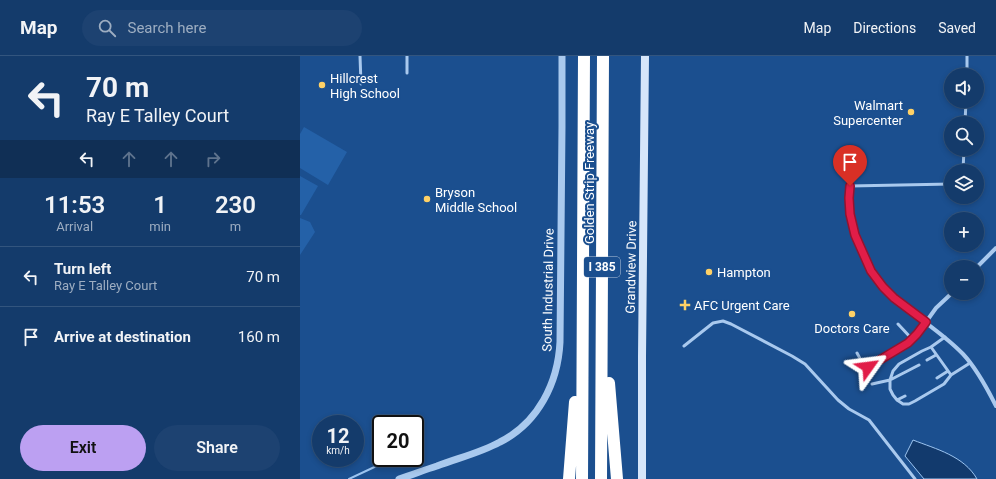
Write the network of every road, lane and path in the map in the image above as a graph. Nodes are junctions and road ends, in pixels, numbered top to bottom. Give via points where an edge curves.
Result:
1 (360, 56) edge
2 (407, 56) edge
3 (562, 56) edge
4 (584, 56) edge
5 (603, 56) edge
6 (645, 56) edge
7 (968, 56) edge
8 (967, 68) edge
9 (407, 73) dead end
10 (360, 84) dead end
11 (944, 184) edge
12 (850, 186) joint
13 (996, 248) edge
14 (984, 260) edge
15 (945, 300) edge
16 (583, 305) junction
17 (602, 307) junction
18 (926, 322) junction
19 (898, 324) dead end
20 (945, 337) junction
21 (912, 339) junction
22 (684, 346) dead end
23 (931, 347) junction
24 (857, 353) dead end
25 (936, 355) junction
26 (927, 360) dead end
27 (970, 363) junction
28 (919, 365) dead end
29 (948, 371) junction
30 (951, 375) junction
31 (937, 378) dead end
32 (890, 380) junction
33 (872, 384) dead end
34 (905, 396) dead end
35 (897, 400) junction
36 (996, 406) edge
37 (400, 479) edge
38 (569, 479) edge
39 (582, 479) edge
40 (601, 479) edge
41 (617, 479) edge
42 (642, 479) edge
43 (915, 479) edge

1 - 10 lane
2 - 9 lane
3 - 37 street, South Industrial Drive via 560,342 558,364 552,383 532,417 501,442
4 - 16 highway, Golden Strip Freeway / I 385
5 - 17 highway, Golden Strip Freeway / I 385
6 - 42 main road, Grandview Drive
7 - 8 lane
11 - 12 lane
12 - 18 street via 850,214 855,235 871,271 894,298
13 - 14 street
15 - 18 street
16 - 38 highway
16 - 39 highway, Golden Strip Freeway / I 385
17 - 40 highway, Golden Strip Freeway / I 385
17 - 41 highway
18 - 20 street
18 - 21 lane
19 - 21 lane
20 - 23 lane
20 - 27 street
21 - 24 lane via 868,367
22 - 43 lane via 713,323 723,322 792,356 805,364 843,405 869,420
23 - 25 lane
23 - 32 lane via 899,364
25 - 26 lane
25 - 29 lane
27 - 30 lane
27 - 36 street
28 - 32 lane
29 - 30 lane
29 - 31 lane
30 - 35 lane via 944,384 915,401 903,404
32 - 33 lane
32 - 35 lane via 890,389
34 - 35 lane

